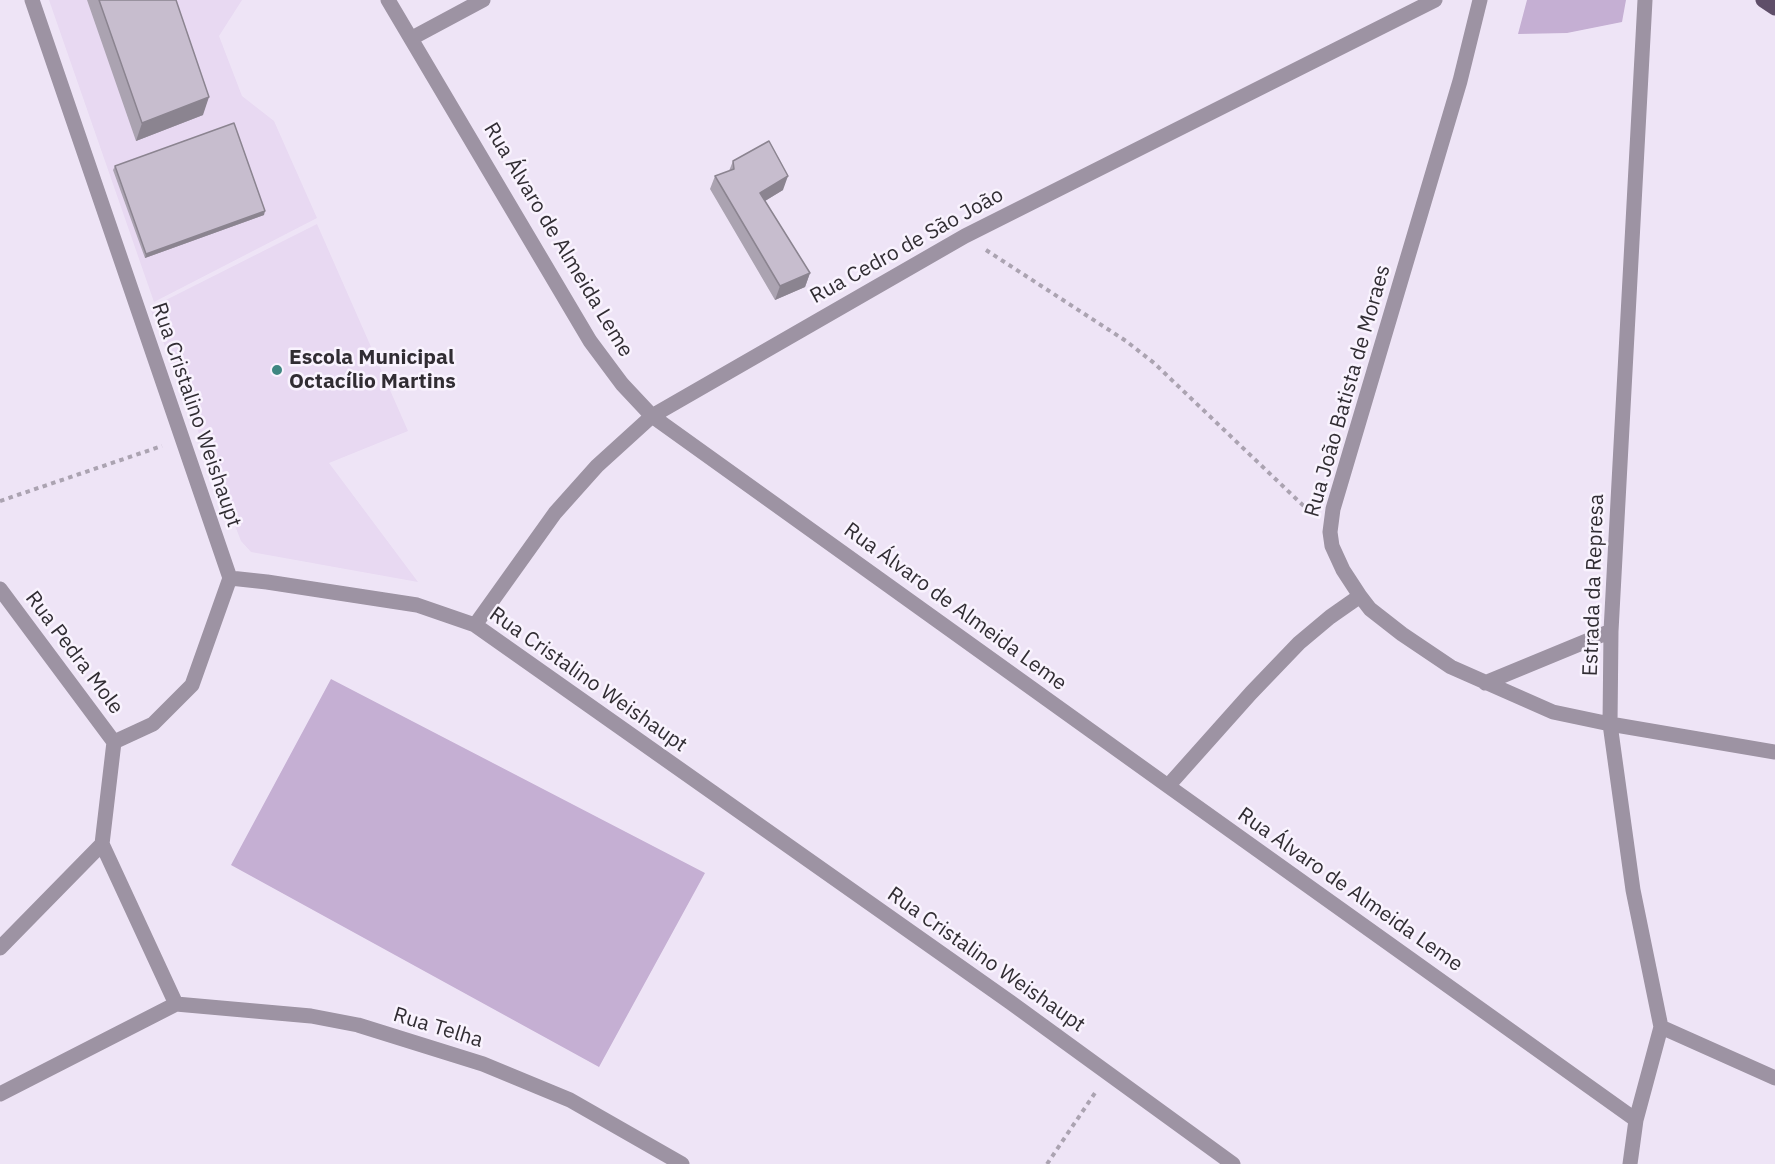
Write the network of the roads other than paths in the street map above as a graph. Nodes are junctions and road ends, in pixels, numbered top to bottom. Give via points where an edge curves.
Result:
1 (32, 0) edge
2 (388, 0) edge
3 (483, 0) edge
4 (1435, 0) edge
5 (1480, 0) edge
6 (1645, 0) edge
7 (1763, 0) edge
8 (1775, 8) edge
9 (411, 38) junction
10 (652, 416) junction
11 (230, 578) junction
12 (0, 589) edge
13 (1360, 596) junction
14 (475, 626) junction
15 (1611, 631) junction
16 (1485, 682) junction
17 (1610, 724) junction
18 (114, 742) junction
19 (1775, 752) edge
20 (1168, 786) junction
21 (102, 844) junction
22 (0, 948) edge
23 (176, 1004) junction
24 (1661, 1028) junction
25 (1775, 1078) edge
26 (0, 1094) edge
27 (1636, 1120) junction
28 (675, 1161) edge
29 (1233, 1164) edge
30 (1630, 1164) edge

1 - 11 street, Rua Cristalino Weishaupt
2 - 9 street, Rua Álvaro de Almeida Leme
3 - 9 street
4 - 10 street, Rua Cedro de São João via 964,236
5 - 13 street, Rua João Batista de Moraes via 1460,81 1333,509 1332,546
6 - 15 street, Estrada da Represa
7 - 8 main road
9 - 10 street, Rua Álvaro de Almeida Leme via 590,341
10 - 14 street, Rua Cedro de São João via 597,466 555,513
10 - 20 street, Rua Álvaro de Almeida Leme
11 - 14 street, Rua Cristalino Weishaupt via 417,605
11 - 18 street via 192,685 153,724
12 - 18 street, Rua Pedra Mole
13 - 16 street, Rua João Batista de Moraes via 1412,641 1451,667
13 - 20 street via 1299,643
14 - 29 street, Rua Cristalino Weishaupt
15 - 16 street
15 - 17 street, Estrada da Represa
16 - 17 street, Rua João Batista de Moraes via 1553,712
17 - 19 street, Rua João Batista de Moraes
17 - 24 street, Estrada da Represa via 1633,890
18 - 21 street
20 - 27 street, Rua Álvaro de Almeida Leme
21 - 22 street
21 - 23 street
23 - 26 street
23 - 28 street, Rua Telha via 311,1016 358,1025 483,1064 570,1100
24 - 25 street
24 - 27 street, Estrada da Represa
27 - 30 street, Estrada da Represa

